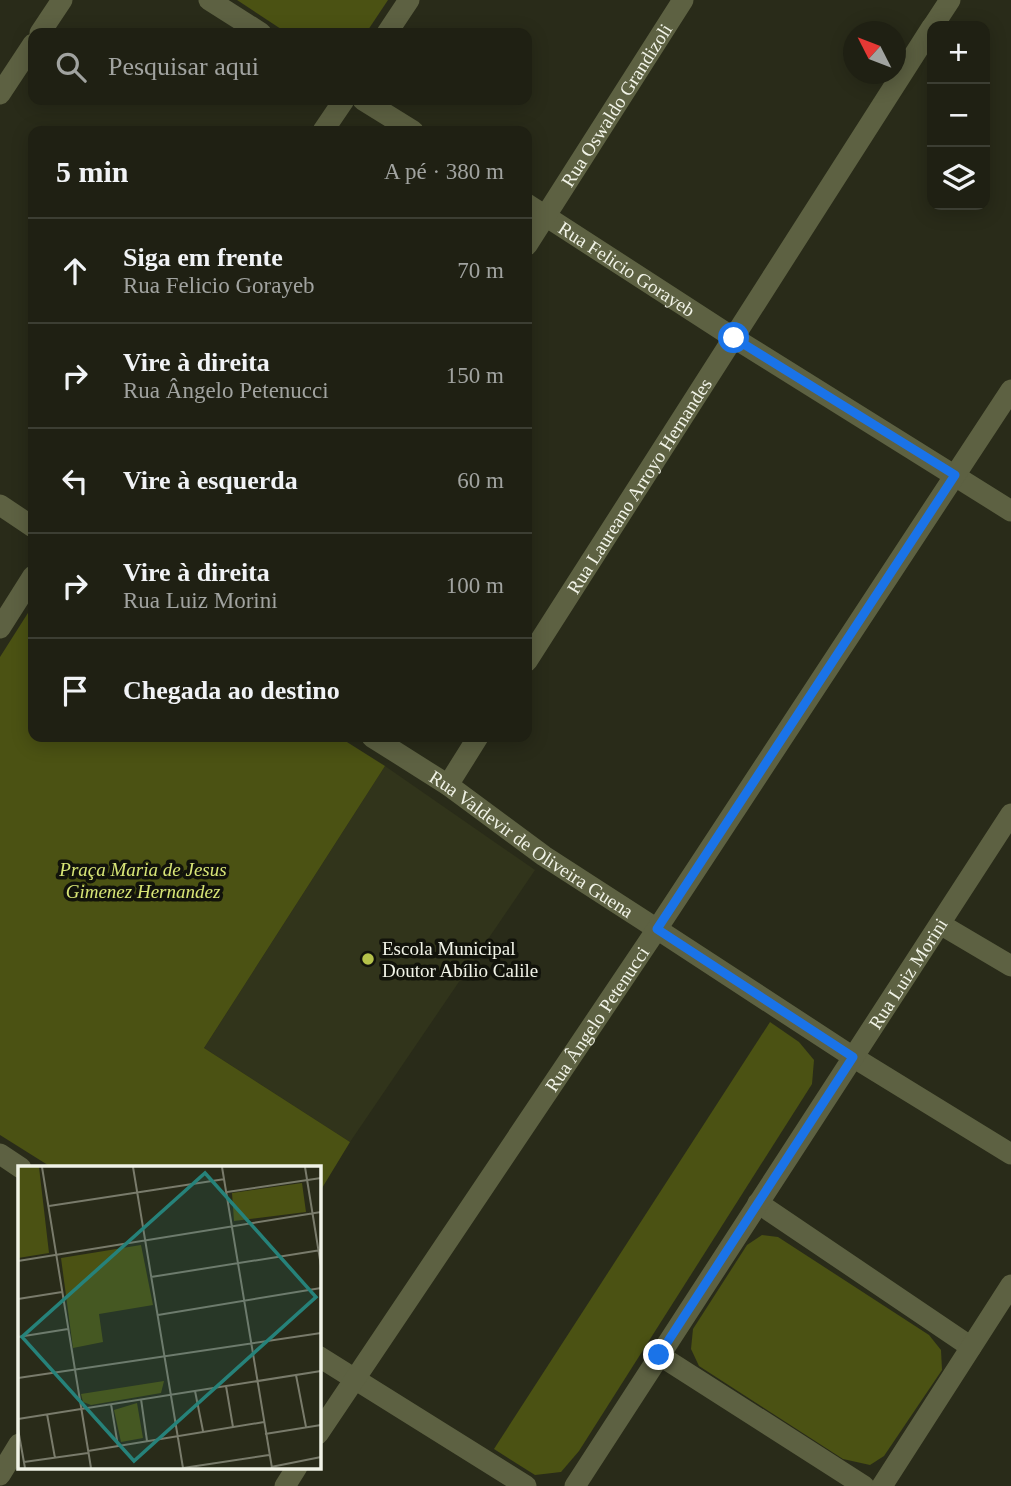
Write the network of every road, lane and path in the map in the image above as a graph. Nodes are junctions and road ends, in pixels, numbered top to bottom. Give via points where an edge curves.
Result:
1 (62, 0) edge
2 (209, 0) edge
3 (409, 0) edge
4 (683, 0) edge
5 (950, 0) edge
6 (936, 21) edge
7 (43, 28) edge
8 (253, 28) edge
9 (390, 28) edge
10 (927, 35) edge
11 (28, 52) edge
12 (0, 94) edge
13 (341, 105) edge
14 (371, 105) edge
15 (326, 126) edge
16 (405, 126) edge
17 (532, 207) edge
18 (546, 216) junction
19 (532, 237) edge
20 (734, 338) junction
21 (1011, 390) edge
22 (955, 475) junction
23 (0, 505) edge
24 (1011, 511) edge
25 (28, 524) edge
26 (28, 584) edge
27 (0, 628) edge
28 (532, 653) edge
29 (380, 742) edge
30 (475, 742) edge
31 (448, 785) junction
32 (1011, 814) edge
33 (940, 924) junction
34 (657, 929) junction
35 (1011, 966) edge
36 (853, 1057) junction
37 (0, 1154) edge
38 (1011, 1154) edge
39 (19, 1166) edge
40 (758, 1203) junction
41 (1011, 1285) edge
42 (971, 1348) junction
43 (659, 1355) junction
44 (320, 1357) edge
45 (354, 1379) junction
46 (320, 1431) edge
47 (18, 1446) edge
48 (296, 1468) edge
49 (0, 1475) edge
50 (285, 1486) edge
51 (526, 1486) edge
52 (575, 1486) edge
53 (864, 1486) edge
54 (882, 1486) edge

1 - 7 street
2 - 8 street
3 - 9 street
4 - 18 street, Rua Oswaldo Grandizoli
5 - 6 street, Rua Laureano Arroyo Hernandes
10 - 20 street, Rua Laureano Arroyo Hernandes
11 - 12 street
13 - 15 street
14 - 16 street
17 - 18 street, Rua Felicio Gorayeb
18 - 19 street, Rua Oswaldo Grandizoli
18 - 20 street, Rua Felicio Gorayeb
20 - 22 street, Rua Felicio Gorayeb
20 - 28 street, Rua Laureano Arroyo Hernandes
21 - 22 street, Rua Ângelo Petenucci
22 - 24 street, Rua Felicio Gorayeb
22 - 34 street, Rua Ângelo Petenucci
23 - 25 street
26 - 27 street
29 - 31 street, Rua Valdevir de Oliveira Guena
30 - 31 street
31 - 34 street, Rua Valdevir de Oliveira Guena via 544,856
32 - 33 street, Rua Luiz Morini
33 - 35 street
33 - 36 street, Rua Luiz Morini
34 - 36 street, Rua Valdevir de Oliveira Guena
34 - 45 street, Rua Ângelo Petenucci
36 - 38 street, Rua Valdevir de Oliveira Guena
36 - 40 street, Rua Luiz Morini
37 - 39 street
40 - 42 street
40 - 43 street, Rua Luiz Morini
41 - 42 street
42 - 54 street
43 - 52 street, Rua Luiz Morini
43 - 53 street
44 - 45 street
45 - 46 street, Rua Ângelo Petenucci
45 - 51 street
47 - 49 street
48 - 50 street

